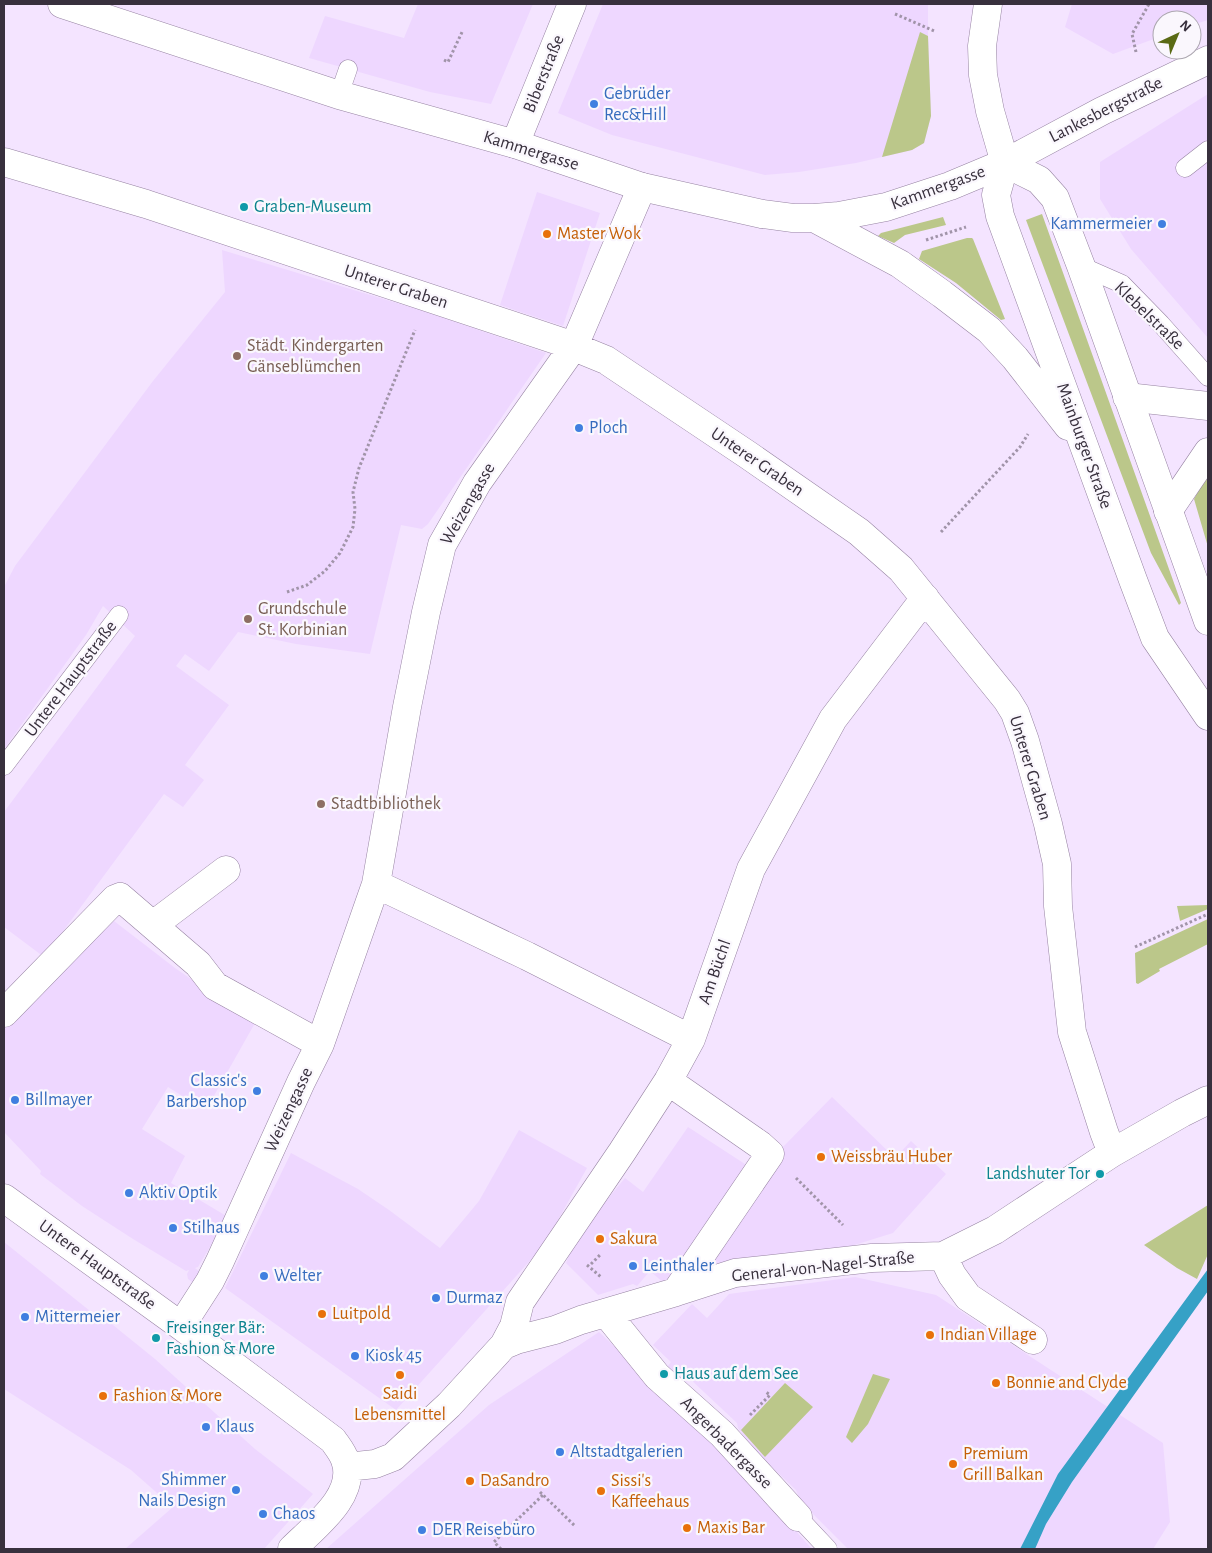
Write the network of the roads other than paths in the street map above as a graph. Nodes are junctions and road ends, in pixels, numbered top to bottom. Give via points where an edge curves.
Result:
1 (62, 4) edge
2 (572, 4) edge
3 (988, 4) edge
4 (1208, 60) edge
5 (348, 69) dead end
6 (339, 95) junction
7 (515, 144) junction
8 (1208, 150) edge
9 (4, 162) edge
10 (1006, 162) junction
11 (1185, 168) dead end
12 (642, 187) junction
13 (814, 218) junction
14 (1081, 266) junction
15 (574, 346) junction
16 (1208, 377) edge
17 (1127, 397) junction
18 (1208, 406) edge
19 (1084, 447) junction
20 (1208, 452) edge
21 (1168, 511) junction
22 (925, 598) junction
23 (120, 615) dead end
24 (1208, 621) edge
25 (1208, 716) edge
26 (4, 766) edge
27 (226, 870) dead end
28 (376, 884) junction
29 (153, 925) junction
30 (4, 1013) edge
31 (691, 1039) junction
32 (320, 1044) junction
33 (668, 1081) junction
34 (1208, 1100) edge
35 (1112, 1153) junction
36 (4, 1198) edge
37 (943, 1256) junction
38 (676, 1292) junction
39 (606, 1313) junction
40 (181, 1326) junction
41 (1034, 1340) dead end
42 (504, 1345) junction
43 (347, 1467) junction
44 (798, 1517) joint
45 (292, 1549) edge
46 (828, 1549) edge

1 - 6 street, Kammergasse
2 - 7 street, Biberstraße
3 - 10 street via 982,46 983,75
4 - 10 street, Lankesbergstraße
5 - 6 lane
6 - 7 street, Kammergasse
7 - 12 street, Kammergasse
8 - 11 lane
9 - 15 street, Unterer Graben via 155,207
10 - 13 street, Kammergasse via 886,208
10 - 14 street via 1039,180 1055,198
10 - 19 street, Mainburger Straße via 996,195 1000,216
12 - 13 street, Kammergasse via 762,214
12 - 15 street, Weizengasse
13 - 19 street via 900,264 989,330 1019,362
14 - 16 lane, Klebelstraße via 1122,284
14 - 17 street
15 - 22 street, Unterer Graben via 606,360 859,532 901,569
15 - 28 street, Weizengasse via 477,483 442,545 407,707
17 - 18 street
17 - 21 street
19 - 25 street, Mainburger Straße via 1156,638
20 - 21 street
21 - 24 street
22 - 31 street, Am Büchl via 833,719 751,869
22 - 35 street, Unterer Graben via 1008,700 1025,741 1057,864 1058,906 1072,1032
23 - 26 lane, Untere Hauptstraße
27 - 29 street
28 - 31 street
28 - 32 street, Weizengasse
29 - 30 street via 125,899 115,898
29 - 32 street via 198,964 215,986
31 - 33 street, Am Büchl
32 - 40 street, Weizengasse via 220,1261
33 - 38 street via 770,1154
33 - 42 street, Am Büchl via 520,1302 514,1326
34 - 35 street, General-von-Nagel-Straße
35 - 37 street, General-von-Nagel-Straße via 995,1230
36 - 40 street, Untere Hauptstraße
37 - 38 street, General-von-Nagel-Straße via 872,1258 735,1273
37 - 41 street via 968,1297
38 - 39 street, General-von-Nagel-Straße
39 - 42 street, General-von-Nagel-Straße
39 - 44 street, Angerbadergasse via 657,1376 722,1434
40 - 43 street, Untere Hauptstraße via 333,1440
42 - 43 street, General-von-Nagel-Straße via 449,1405 393,1457 375,1464
43 - 45 street via 347,1484 340,1498
44 - 46 lane, Angerbadergasse

